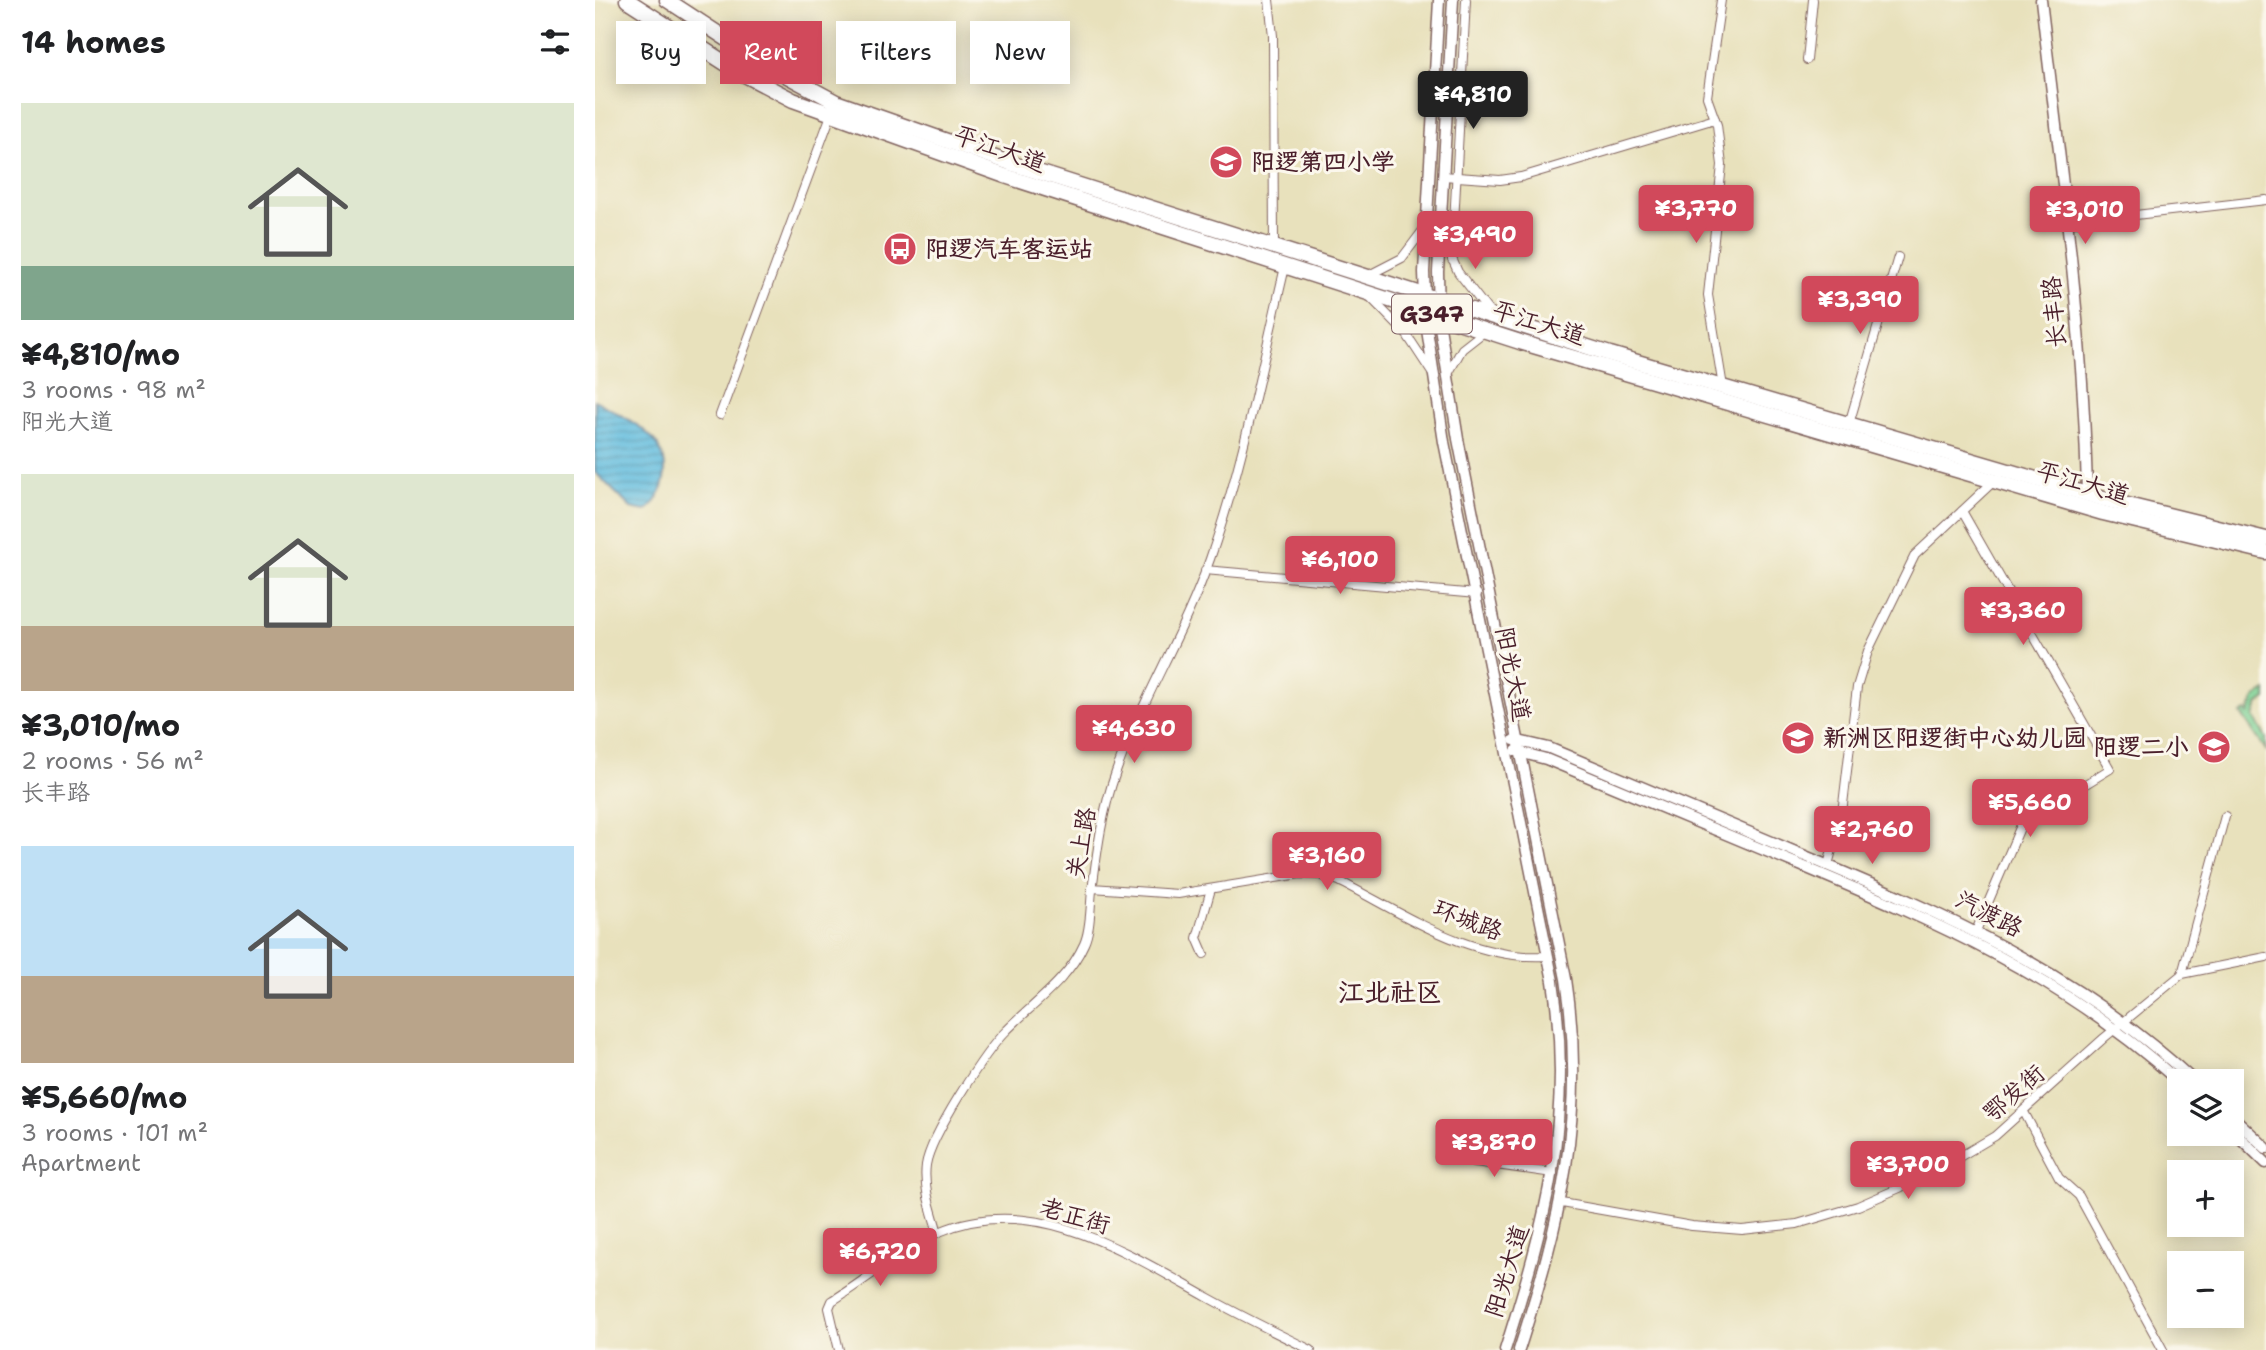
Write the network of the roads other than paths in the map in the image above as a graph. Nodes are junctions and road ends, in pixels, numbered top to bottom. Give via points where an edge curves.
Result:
1 (627, 0) edge
2 (667, 0) edge
3 (1269, 0) edge
4 (1439, 0) edge
5 (1453, 0) edge
6 (1466, 0) edge
7 (1721, 0) edge
8 (1813, 0) edge
9 (2041, 0) edge
10 (1807, 60) dead end
11 (831, 115) junction
12 (1715, 119) junction
13 (1443, 176) junction
14 (1456, 177) junction
15 (2266, 200) edge
16 (1427, 223) junction
17 (2066, 223) junction
18 (1440, 231) junction
19 (1274, 249) junction
20 (1898, 257) dead end
21 (1452, 260) junction
22 (1285, 267) junction
23 (1359, 277) junction
24 (1365, 293) junction
25 (1431, 307) junction
26 (1497, 320) junction
27 (1485, 331) junction
28 (1448, 374) junction
29 (1434, 377) junction
30 (1723, 387) junction
31 (720, 415) dead end
32 (1849, 424) junction
33 (1994, 481) junction
34 (2087, 495) junction
35 (1962, 511) junction
36 (2266, 539) edge
37 (2266, 552) edge
38 (1205, 570) junction
39 (1477, 593) junction
40 (1505, 743) junction
41 (1520, 747) junction
42 (2225, 816) dead end
43 (1828, 865) junction
44 (1092, 888) junction
45 (1211, 889) junction
46 (1976, 930) junction
47 (1204, 954) dead end
48 (1548, 956) junction
49 (2266, 957) edge
50 (2182, 974) junction
51 (2118, 1026) junction
52 (2177, 1069) edge
53 (2167, 1071) edge
54 (2024, 1112) junction
55 (2244, 1127) edge
56 (2244, 1142) edge
57 (2266, 1148) edge
58 (1439, 1157) dead end
59 (2266, 1163) edge
60 (1553, 1173) junction
61 (1562, 1203) junction
62 (938, 1233) junction
63 (839, 1350) edge
64 (1311, 1350) edge
65 (1505, 1350) edge
66 (1519, 1350) edge
67 (2163, 1350) edge

1 - 11 highway, 平江大道 / G347 via 756,82
2 - 19 highway, 平江大道 / G347 via 765,64 836,102
3 - 19 street
4 - 16 street, 阳光大道
5 - 13 street, 阳光大道
6 - 14 street
7 - 12 street via 1707,97
8 - 10 street
9 - 17 street, 长丰路
11 - 22 highway, 平江大道 / G347
11 - 31 street
12 - 14 street via 1521,177
12 - 30 street via 1722,165 1708,295
13 - 14 street
13 - 18 street, 阳光大道
14 - 21 street
15 - 17 street
16 - 23 street via 1402,258 1386,269
16 - 25 street, 阳光大道
17 - 34 street, 长丰路 via 2087,446
18 - 21 street
18 - 25 street, 阳光大道
19 - 23 highway, 平江大道 / G347
20 - 32 street
21 - 26 street
22 - 24 highway, 平江大道 / G347
22 - 38 street, 关上路 via 1242,446
23 - 25 highway, 平江大道 / G347
24 - 25 highway, 平江大道 / G347
24 - 29 street via 1407,335
25 - 26 highway, 平江大道 / G347
25 - 27 highway, 平江大道 / G347
25 - 28 street, 阳光大道
25 - 29 street, 阳光大道
26 - 30 highway, 平江大道 / G347
27 - 28 street via 1462,349
27 - 33 highway, 平江大道 / G347
28 - 41 street, 阳光大道
29 - 39 street, 阳光大道
30 - 32 highway, 平江大道 / G347
32 - 34 highway, 平江大道 / G347
33 - 35 street
33 - 37 highway, 平江大道 / G347 via 2147,525
34 - 36 highway, 平江大道 / G347
35 - 43 street via 1915,555 1863,663 1843,803
35 - 46 street via 2110,769 2022,822
38 - 39 street
38 - 44 street, 关上路 via 1115,775
39 - 40 street, 阳光大道
40 - 41 street, 汽渡路
40 - 48 street, 阳光大道
41 - 43 street, 汽渡路 via 1549,748
41 - 51 street, 汽渡路 via 1914,913 2018,964
41 - 61 street, 阳光大道 via 1572,1022 1572,1124
42 - 50 street
43 - 46 street, 汽渡路
44 - 45 street, 环城路 via 1164,895
44 - 62 street, 关上路 via 1086,941 1079,954 1001,1036 931,1146 926,1188
45 - 47 street via 1197,938
45 - 48 street, 环城路 via 1319,875 1472,948 1513,957
46 - 51 street, 汽渡路 via 2046,969
48 - 60 street, 阳光大道 via 1560,1048
49 - 50 street
50 - 51 street, 鄂发街
51 - 52 street, 汽渡路
51 - 53 street, 汽渡路
51 - 54 street, 鄂发街
54 - 61 street, 鄂发街 via 1978,1147 1927,1176 1858,1206 1797,1224 1709,1228
54 - 67 street via 2059,1178 2080,1196
55 - 57 street
56 - 59 street
58 - 60 street
60 - 65 street, 阳光大道 via 1535,1253
61 - 66 street, 阳光大道
62 - 63 street, 老正街 via 832,1301 829,1308
62 - 64 street, 老正街 via 992,1222 1049,1223 1126,1252

